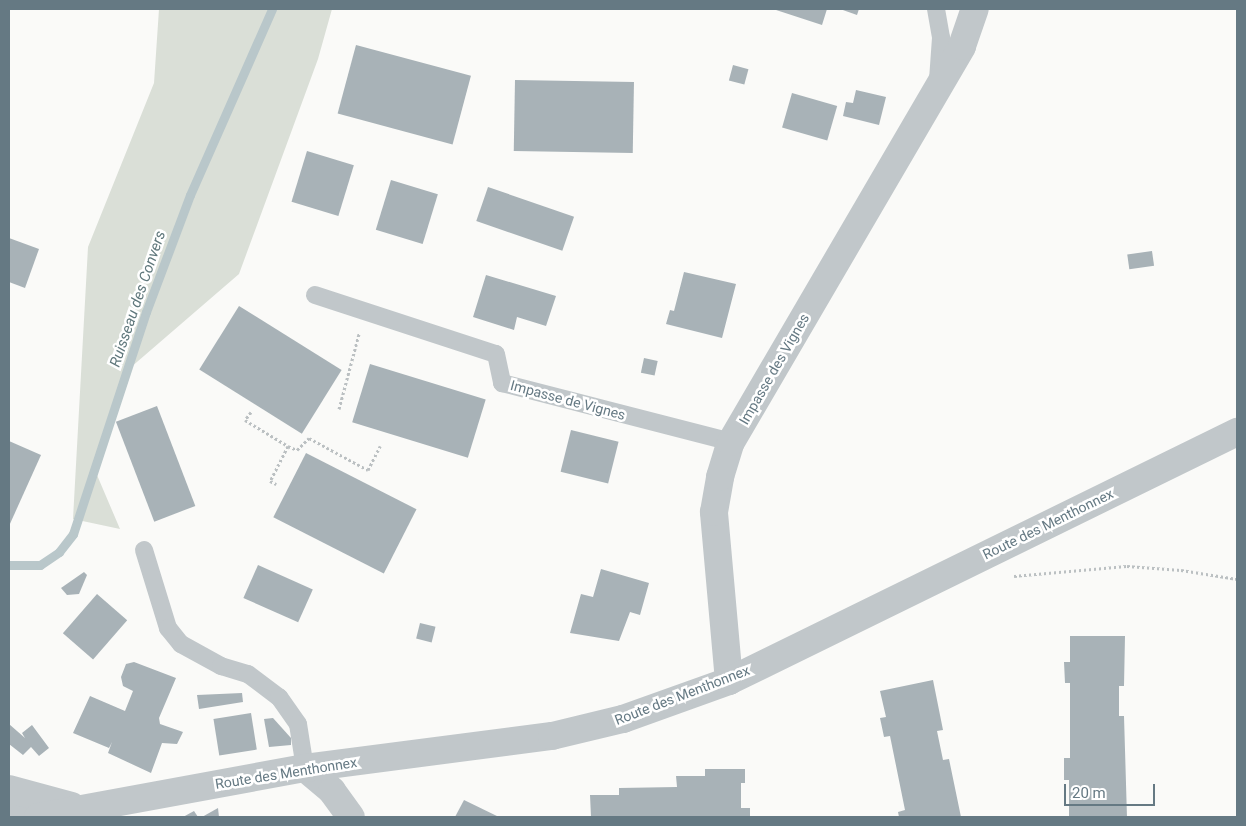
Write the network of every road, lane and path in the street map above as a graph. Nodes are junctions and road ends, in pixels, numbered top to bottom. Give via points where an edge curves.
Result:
1 (936, 9) edge
2 (975, 9) edge
3 (938, 88) junction
4 (315, 295) dead end
5 (367, 312) junction
6 (339, 409) dead end
7 (251, 412) dead end
8 (1237, 432) edge
9 (731, 442) junction
10 (288, 446) junction
11 (380, 446) dead end
12 (276, 484) dead end
13 (144, 550) dead end
14 (1010, 576) dead end
15 (1237, 579) edge
16 (729, 680) junction
17 (305, 768) junction
18 (9, 789) edge
19 (9, 794) edge
20 (78, 807) junction
21 (23, 817) edge
22 (38, 817) edge
23 (351, 817) edge

1 - 3 lane, Impasse des Vignes via 941,38
2 - 3 street, Impasse des Vignes via 962,46
3 - 9 street, Impasse des Vignes
4 - 5 lane, Impasse de Vignes
5 - 6 path
5 - 9 lane, Impasse de Vignes via 496,354 502,383
7 - 10 path via 245,420
8 - 16 street, Route des Menthonnex
9 - 16 street, Impasse des Vignes via 714,512
10 - 11 path via 297,450 309,438 368,470
10 - 12 path via 270,481
13 - 17 lane via 168,628 181,644 220,666 248,674 279,697 298,724
14 - 15 path via 1127,566
16 - 17 street, Route des Menthonnex via 623,719 552,736
17 - 20 street, Route des Menthonnex
17 - 23 street via 332,791
18 - 20 street, Route des Menthonnex
19 - 21 street
20 - 22 street, Route des Menthonnex

